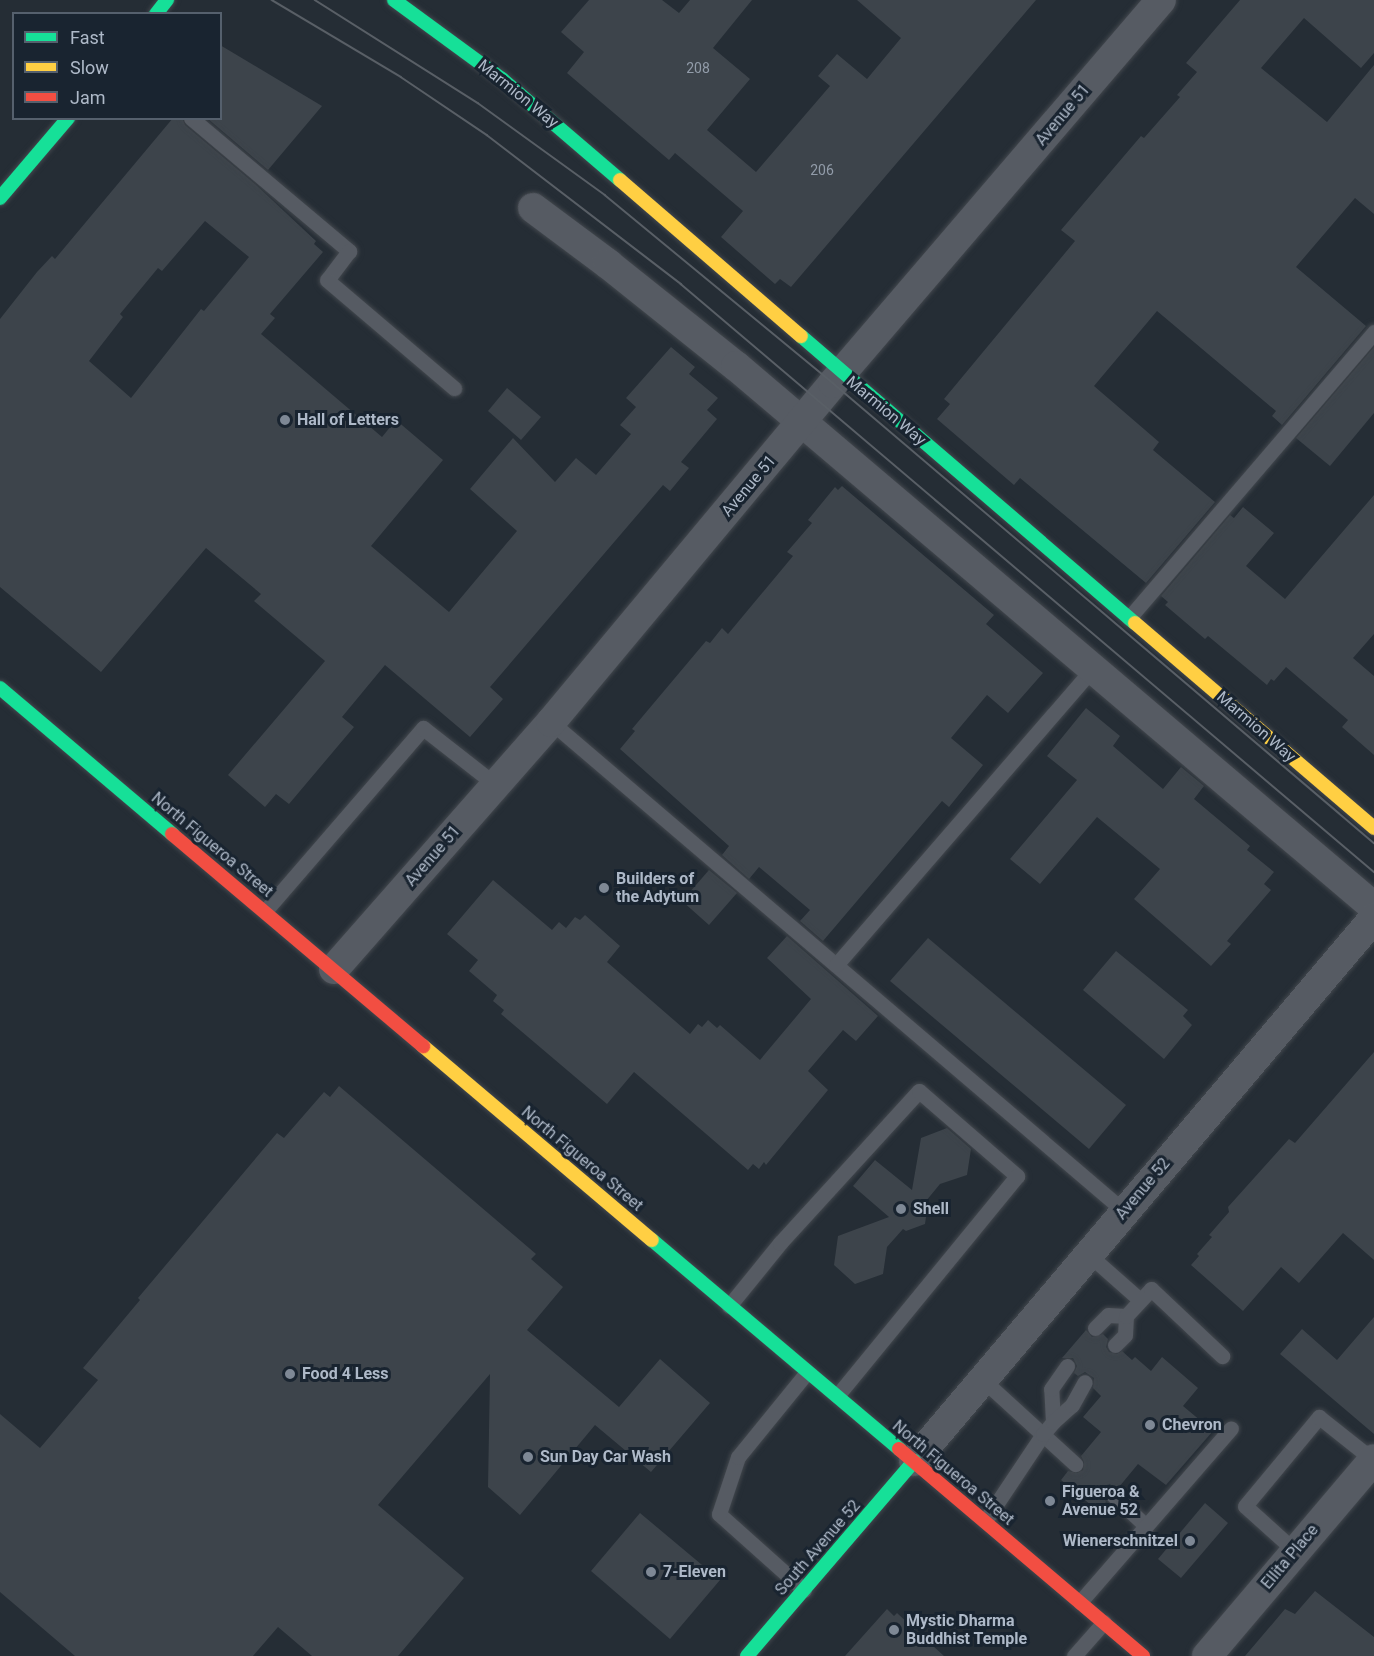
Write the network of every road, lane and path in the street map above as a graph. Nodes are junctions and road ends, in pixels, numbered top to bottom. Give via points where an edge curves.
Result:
1 (167, 0) edge
2 (394, 0) edge
3 (1161, 0) edge
4 (158, 12) edge
5 (66, 120) edge
6 (193, 120) edge
7 (0, 198) edge
8 (532, 208) dead end
9 (1374, 332) edge
10 (842, 374) junction
11 (454, 388) dead end
12 (803, 421) junction
13 (1129, 618) junction
14 (1093, 668) junction
15 (0, 688) edge
16 (551, 722) junction
17 (496, 785) junction
18 (1374, 828) edge
19 (1374, 907) edge
20 (265, 911) junction
21 (1374, 918) edge
22 (836, 965) junction
23 (334, 969) junction
24 (1124, 1211) junction
25 (1088, 1254) junction
26 (1145, 1294) junction
27 (729, 1306) junction
28 (1126, 1316) junction
29 (1095, 1328) dead end
30 (1115, 1345) dead end
31 (1222, 1356) dead end
32 (1067, 1366) dead end
33 (807, 1372) junction
34 (983, 1380) junction
35 (1085, 1382) dead end
36 (837, 1396) junction
37 (1053, 1422) junction
38 (1231, 1428) dead end
39 (1043, 1434) junction
40 (1374, 1460) edge
41 (914, 1461) junction
42 (1074, 1464) dead end
43 (1113, 1495) dead end
44 (985, 1521) junction
45 (1145, 1525) junction
46 (1295, 1551) junction
47 (804, 1590) junction
48 (1080, 1602) junction
49 (1104, 1622) junction
50 (747, 1656) edge
51 (1074, 1656) edge
52 (1143, 1656) edge
53 (1207, 1656) edge

1 - 4 street
2 - 10 street, Marmion Way via 502,79
3 - 10 street, Avenue 51
5 - 7 street
6 - 11 lane via 349,251 327,280
8 - 12 street
9 - 13 lane
10 - 12 street, Avenue 51
10 - 13 street, Marmion Way
12 - 14 street
12 - 16 street, Avenue 51
13 - 18 street, Marmion Way
14 - 19 street
14 - 22 lane
15 - 20 street, North Figueroa Street
16 - 17 street, Avenue 51
16 - 22 lane
17 - 20 lane via 423,728
17 - 23 street, Avenue 51
20 - 23 street, North Figueroa Street
21 - 24 street, Avenue 52
22 - 24 lane
23 - 27 street, North Figueroa Street
24 - 25 street, Avenue 52
25 - 26 lane
25 - 34 street, Avenue 52
26 - 28 lane
26 - 31 lane
27 - 33 street, North Figueroa Street
27 - 36 lane via 780,1243 919,1091 1017,1176
28 - 29 lane via 1108,1315
28 - 30 lane via 1125,1335
32 - 37 lane via 1051,1389
33 - 36 street, North Figueroa Street
33 - 47 lane via 738,1456 719,1515
34 - 39 lane
34 - 41 street, Avenue 52
35 - 37 lane via 1072,1405
36 - 41 street, North Figueroa Street
37 - 39 lane
38 - 45 lane
39 - 42 lane
39 - 44 lane
40 - 46 street, Ellita Place
40 - 46 lane via 1319,1417 1245,1506
41 - 44 street, North Figueroa Street
41 - 47 street, South Avenue 52
43 - 45 lane
44 - 48 street, North Figueroa Street
45 - 48 lane
46 - 53 street, Ellita Place
47 - 50 street, South Avenue 52
48 - 49 street, North Figueroa Street
49 - 51 lane
49 - 52 street, North Figueroa Street

